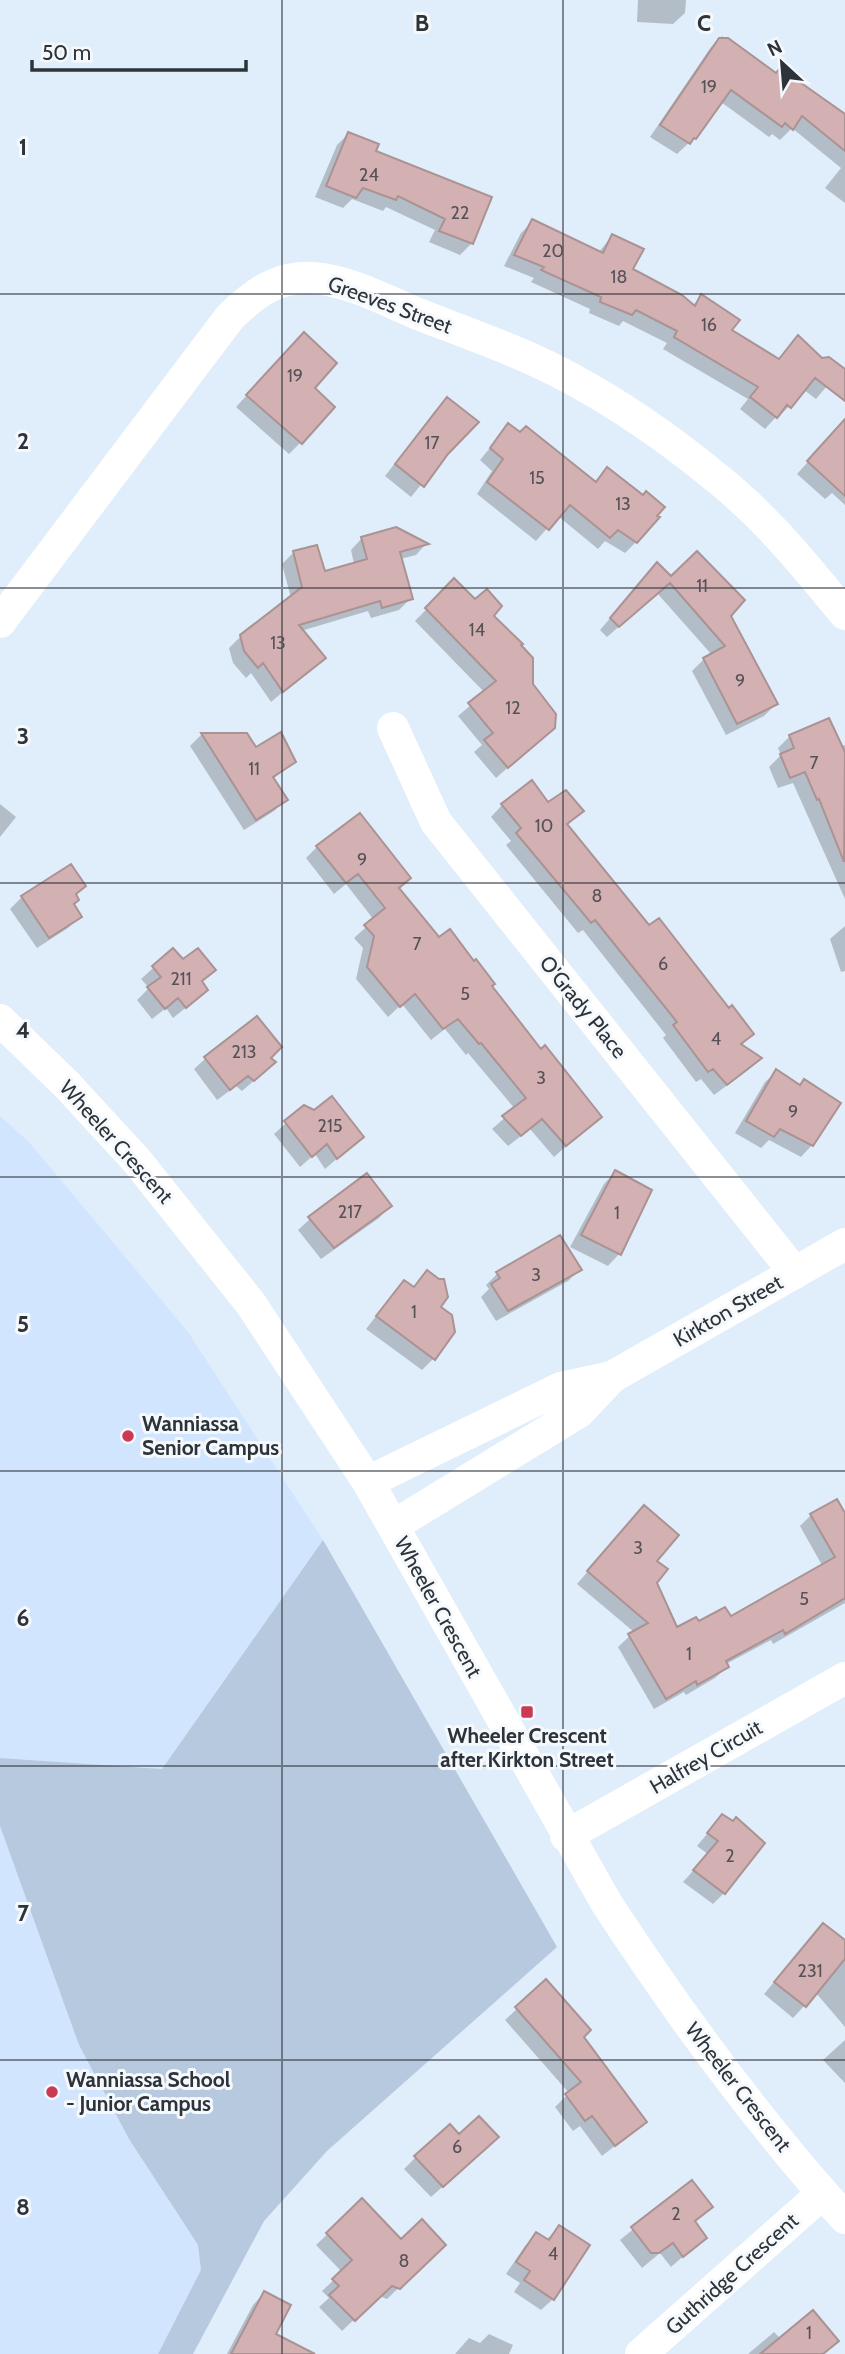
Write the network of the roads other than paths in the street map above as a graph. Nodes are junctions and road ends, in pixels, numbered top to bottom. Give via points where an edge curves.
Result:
1 (845, 614) edge
2 (0, 622) edge
3 (393, 728) dead end
4 (0, 1020) edge
5 (845, 1244) edge
6 (795, 1273) junction
7 (612, 1377) junction
8 (368, 1482) junction
9 (393, 1526) junction
10 (845, 1678) edge
11 (566, 1836) junction
12 (823, 2193) junction
13 (845, 2218) edge
14 (641, 2354) edge

1 - 2 street, Greeves Street via 755,512 647,424 529,359 345,284 313,278 281,281 253,295 230,317
3 - 6 street, O'Grady Place via 436,822
4 - 8 street, Wheeler Crescent via 137,1161 201,1239 251,1304
5 - 6 street, Kirkton Street
6 - 7 street, Kirkton Street
7 - 8 street, Kirkton Street via 561,1388
7 - 9 street, Kirkton Street via 579,1412
8 - 9 street, Wheeler Crescent
9 - 11 street, Wheeler Crescent
10 - 11 street, Halfrey Circuit
11 - 12 street, Wheeler Crescent via 676,2007 733,2085
12 - 13 street, Wheeler Crescent
12 - 14 street, Guthridge Crescent

